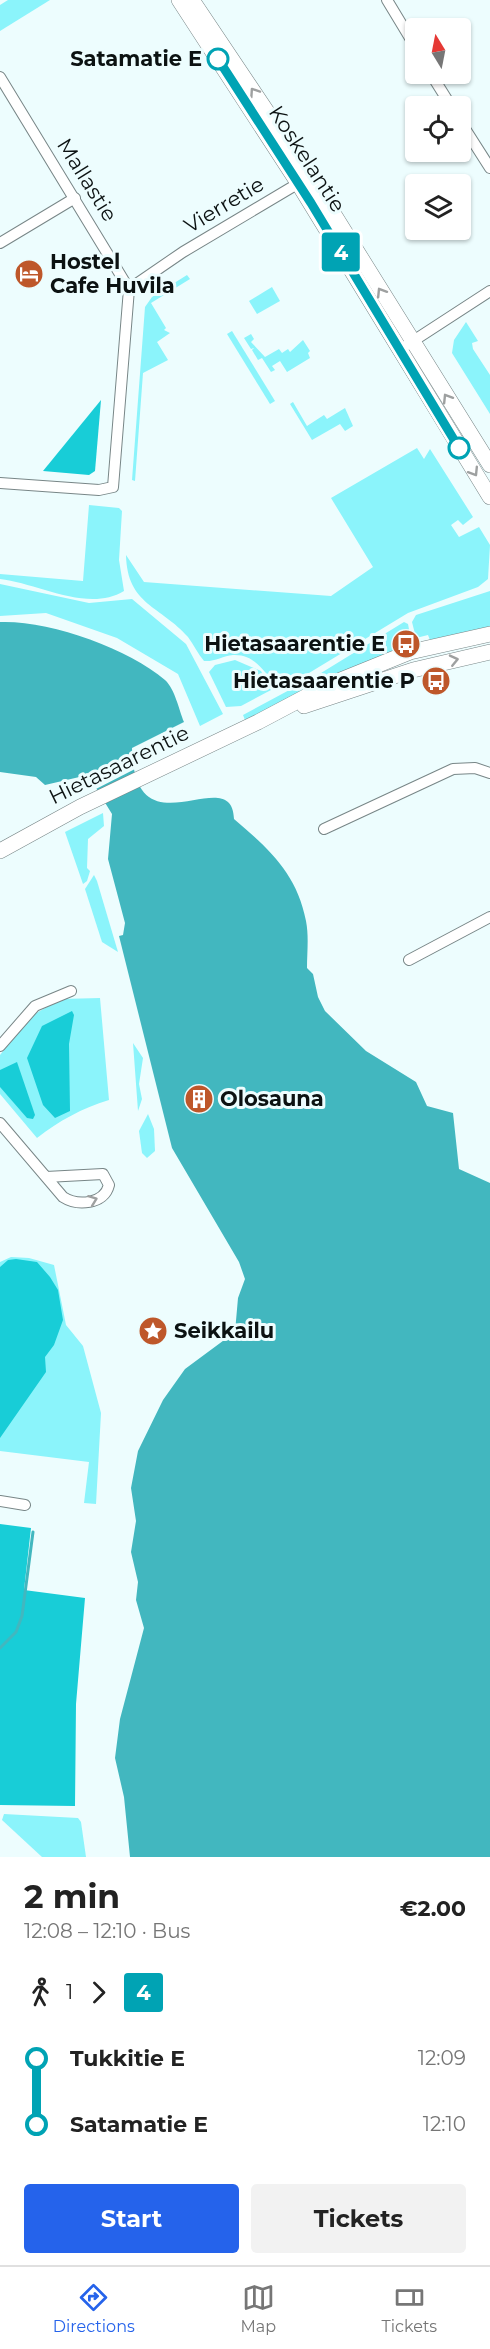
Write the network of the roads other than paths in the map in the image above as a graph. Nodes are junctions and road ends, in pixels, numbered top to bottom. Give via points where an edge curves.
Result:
1 (179, 0) edge
2 (192, 0) edge
3 (387, 0) edge
4 (405, 30) edge
5 (0, 77) edge
6 (471, 138) edge
7 (490, 168) edge
8 (304, 179) junction
9 (75, 198) junction
10 (0, 243) edge
11 (129, 290) junction
12 (490, 291) edge
13 (413, 341) junction
14 (400, 350) junction
15 (490, 465) edge
16 (0, 483) edge
17 (490, 497) edge
18 (490, 634) edge
19 (490, 652) edge
20 (258, 722) junction
21 (486, 771) edge
22 (324, 829) dead end
23 (0, 851) edge
24 (490, 917) edge
25 (409, 960) dead end
26 (71, 990) dead end
27 (0, 1046) edge
28 (0, 1123) edge
29 (46, 1177) junction
30 (0, 1501) edge
31 (25, 1505) dead end

1 - 8 main road, Koskelantie
8 -> 2 main road, Koskelantie
3 - 4 street
5 - 9 street, Mallastie
6 - 7 street
8 - 11 street, Vierretie via 183,252
13 -> 8 main road, Koskelantie
8 - 14 main road, Koskelantie
9 - 10 street
9 - 11 street, Mallastie
11 - 16 street via 113,487 107,490
12 - 13 street
13 - 14 street
15 -> 13 main road, Koskelantie
14 -> 17 main road, Koskelantie
18 - 20 main road, Hietasaarentie via 410,652 367,668
20 -> 19 main road, Hietasaarentie via 413,670
20 - 23 main road, Hietasaarentie via 80,807
21 - 22 street via 453,769
24 - 25 street
26 - 27 street via 35,1006
28 - 29 street
29 -> 29 street via 63,1197 82,1204 100,1198 110,1185 103,1174 94,1172
30 - 31 street

